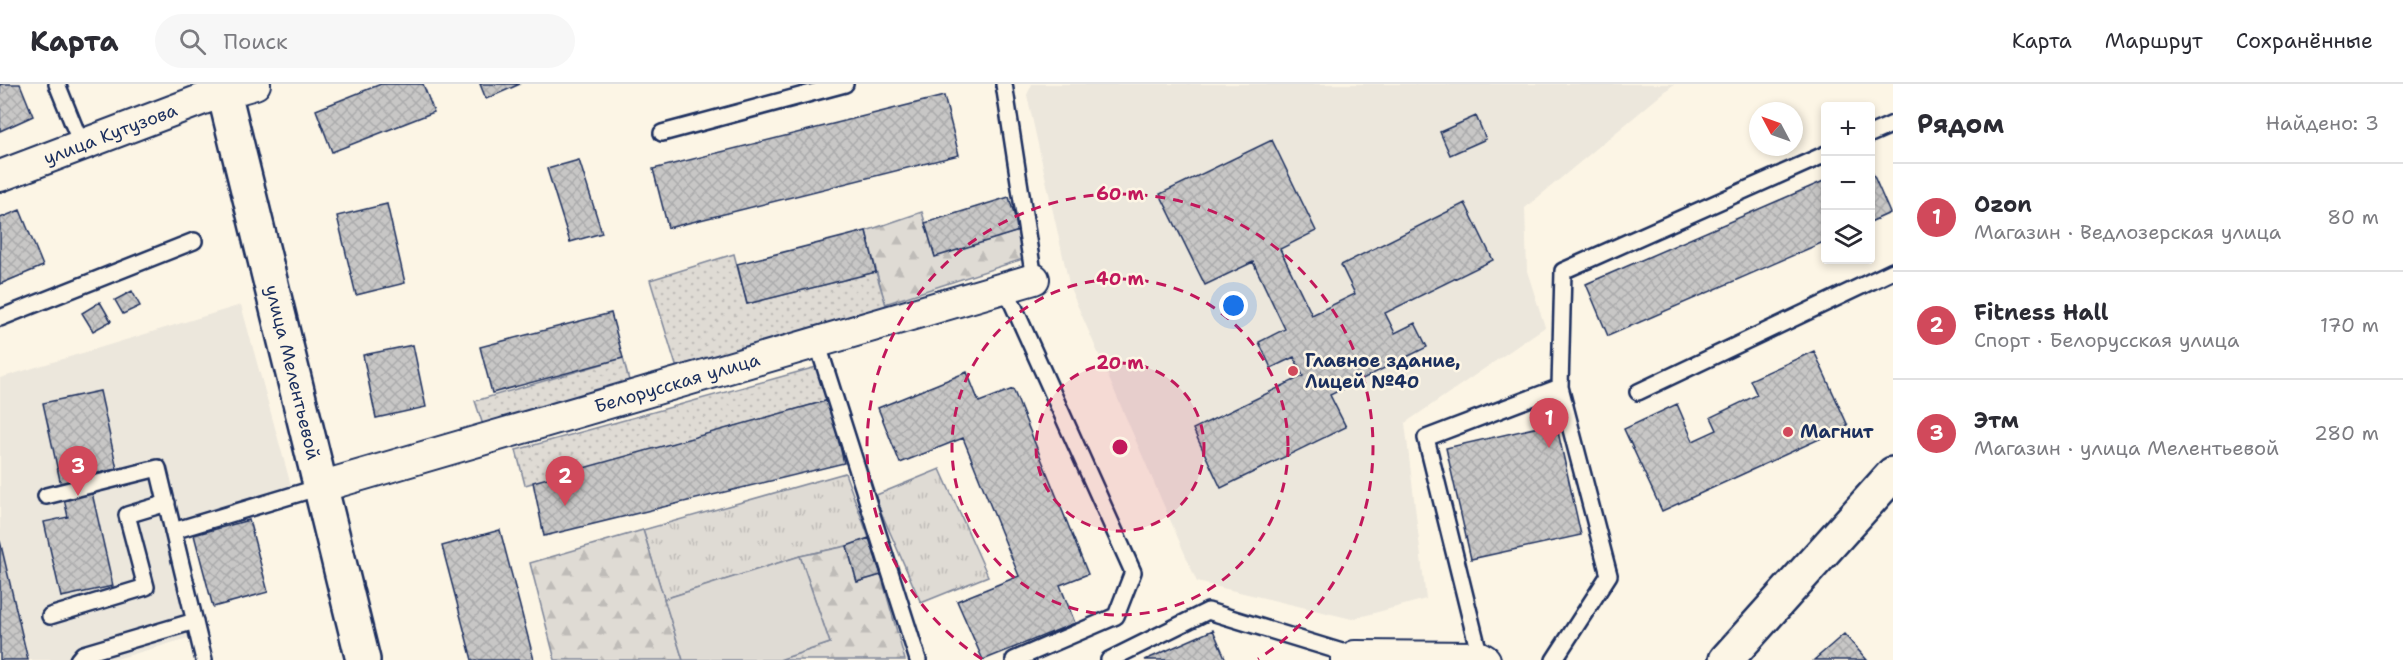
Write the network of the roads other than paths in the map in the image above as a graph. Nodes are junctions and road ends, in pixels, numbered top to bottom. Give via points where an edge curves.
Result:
1 (57, 84) edge
2 (255, 84) edge
3 (844, 84) edge
4 (1005, 84) edge
5 (223, 88) edge
6 (1893, 124) edge
7 (1875, 132) edge
8 (662, 133) dead end
9 (82, 146) junction
10 (1822, 156) edge
11 (0, 176) edge
12 (194, 240) dead end
13 (1893, 271) edge
14 (1034, 279) joint
15 (1005, 287) junction
16 (0, 318) edge
17 (817, 342) junction
18 (1560, 387) junction
19 (1638, 392) dead end
20 (1893, 474) edge
21 (320, 487) junction
22 (45, 496) dead end
23 (167, 503) junction
24 (173, 531) junction
25 (50, 616) dead end
26 (195, 621) junction
27 (1351, 658) edge
28 (1483, 658) edge
29 (78, 660) edge
30 (204, 660) edge
31 (363, 660) edge
32 (918, 660) edge
33 (1014, 660) edge
34 (1109, 660) edge
35 (1554, 660) edge
36 (1726, 660) edge

1 - 9 lane
2 - 5 street, улица Кутузова
3 - 8 lane
4 - 14 lane
5 - 9 street, улица Кутузова
5 - 21 main road, улица Мелентьевой
6 - 7 lane
9 - 11 street, улица Кутузова
10 - 18 lane via 1563,271
12 - 16 lane
13 - 19 lane
14 - 15 street, Белорусская улица
15 - 17 street, Белорусская улица
15 - 33 lane via 1133,572 1116,616
17 - 21 street, Белорусская улица
17 - 32 lane
18 - 28 lane via 1426,438
18 - 35 lane via 1609,575
20 - 36 main road
21 - 24 lane
21 - 31 main road, улица Мелентьевой
22 - 23 lane via 158,468
23 - 24 lane
23 - 25 lane via 127,515 146,587
24 - 26 lane
26 - 29 lane via 83,654
26 - 30 lane
27 - 28 street
27 - 34 lane via 1209,611

